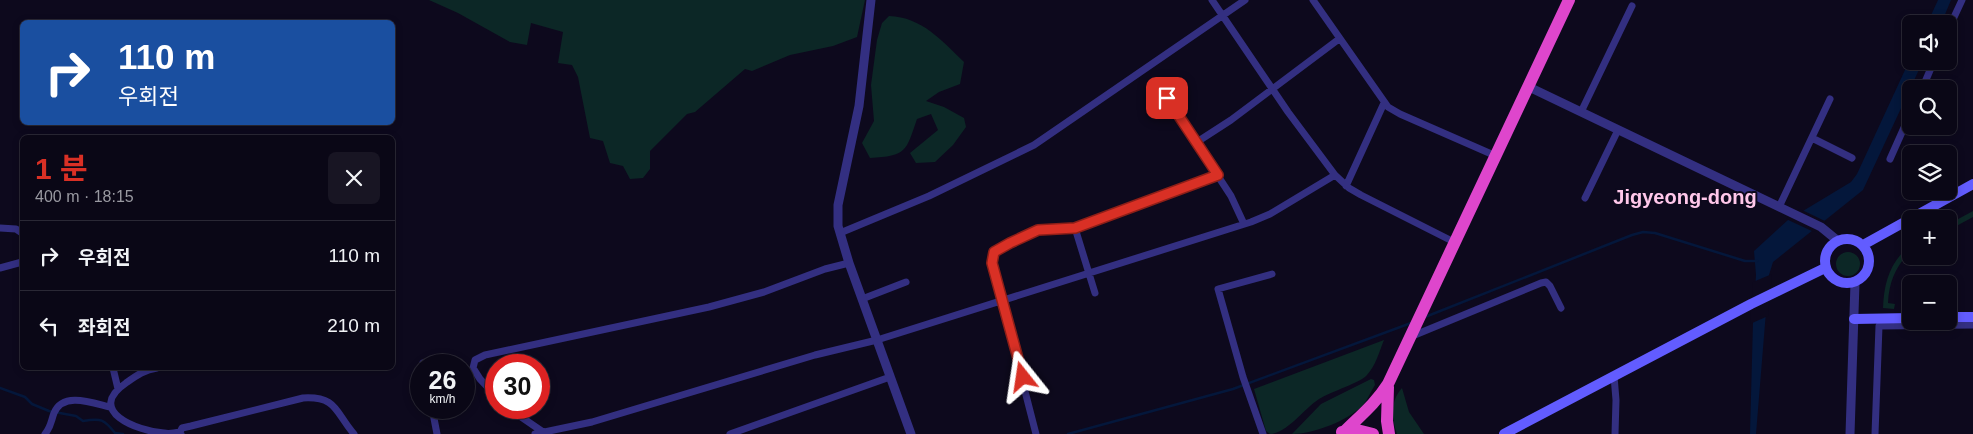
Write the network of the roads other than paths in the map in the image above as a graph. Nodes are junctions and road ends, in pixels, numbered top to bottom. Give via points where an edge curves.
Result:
1 (871, 0) edge
2 (1212, 0) edge
3 (1245, 0) edge
4 (1313, 0) edge
5 (1569, 0) edge
6 (1962, 0) edge
7 (1632, 6) dead end
8 (1955, 15) edge
9 (1222, 17) junction
10 (1339, 39) junction
11 (1529, 87) junction
12 (1272, 89) junction
13 (1167, 98) dead end
14 (1830, 99) dead end
15 (1384, 103) junction
16 (1581, 112) junction
17 (1618, 130) junction
18 (1902, 132) edge
19 (1812, 138) junction
20 (1197, 142) junction
21 (1496, 156) junction
22 (1852, 158) dead end
23 (1890, 159) dead end
24 (1218, 175) junction
25 (1335, 175) junction
26 (1346, 186) junction
27 (1972, 186) edge
28 (1584, 198) dead end
29 (1779, 207) junction
30 (1244, 224) junction
31 (0, 228) edge
32 (1075, 228) junction
33 (20, 231) edge
34 (840, 233) junction
35 (1838, 241) junction
36 (1454, 242) junction
37 (1863, 245) junction
38 (20, 263) edge
39 (849, 263) junction
40 (0, 268) edge
41 (1825, 268) junction
42 (1088, 272) junction
43 (1272, 274) dead end
44 (906, 282) dead end
45 (1855, 282) junction
46 (1095, 293) dead end
47 (862, 299) junction
48 (1002, 300) junction
49 (1561, 308) dead end
50 (1957, 317) edge
51 (1973, 317) edge
52 (1854, 318) junction
53 (1902, 318) edge
54 (1973, 325) edge
55 (1411, 333) junction
56 (877, 340) junction
57 (485, 354) edge
58 (485, 354) edge
59 (113, 370) edge
60 (148, 370) edge
61 (1614, 376) junction
62 (890, 377) junction
63 (1388, 384) junction
64 (485, 385) edge
65 (118, 389) junction
66 (110, 407) junction
67 (434, 419) edge
68 (522, 419) edge
69 (180, 433) edge
70 (539, 433) edge
71 (1341, 433) edge
72 (45, 434) edge
73 (354, 434) edge
74 (437, 434) edge
75 (730, 434) edge
76 (910, 434) edge
77 (1036, 434) edge
78 (1263, 434) edge
79 (1373, 434) edge
80 (1389, 434) edge
81 (1504, 434) edge
82 (1615, 434) edge
83 (1850, 434) edge
84 (1875, 434) edge

1 - 34 street via 859,106 838,204
2 - 9 street
3 - 9 street
4 - 10 street
5 - 11 highway
6 - 8 street
7 - 16 street
9 - 12 street
9 - 34 street via 1034,145 929,196
10 - 12 street
10 - 15 street
11 - 16 street
11 - 21 highway
12 - 20 street
12 - 25 street
13 - 20 street
14 - 19 street
15 - 21 street via 1400,114
15 - 26 street
16 - 17 street
17 - 28 street
17 - 29 street
18 - 23 street
19 - 22 street
19 - 29 street
20 - 24 street
21 - 36 highway
24 - 30 street
24 - 32 street
25 - 26 street
25 - 30 street via 1270,214
26 - 36 street
27 - 37 main road
29 - 35 street via 1822,227
30 - 42 street
31 - 33 street via 16,228
32 - 42 street
32 - 48 street via 1038,230 994,252 992,263
34 - 39 street
35 - 37 main road via 1849,239
35 - 41 main road via 1826,254
36 - 55 highway
37 - 45 main road via 1869,267 1866,274
38 - 40 street
39 - 47 street
39 - 58 street via 709,307
41 - 45 main road via 1840,283
41 - 61 main road
42 - 46 street
42 - 48 street
43 - 78 street via 1218,289
44 - 47 street
45 - 52 street
47 - 56 street
48 - 56 street
48 - 77 street
49 - 55 street via 1546,282
50 - 51 main road
52 - 53 main road
52 - 83 street
54 - 84 street via 1880,326
55 - 63 highway
56 - 62 street
56 - 70 street via 815,355 592,422
57 - 64 street via 475,360 473,368
59 - 65 street
60 - 65 street
61 - 81 main road
61 - 82 street
62 - 75 street
62 - 76 street
63 - 71 highway via 1370,408
63 - 80 highway
65 - 66 street via 112,395
66 - 69 street via 116,417 139,428 165,434
66 - 72 street via 69,400 60,404
67 - 74 street
68 - 70 street
69 - 73 street via 182,428 200,423 318,397 332,405
71 - 79 highway via 1357,430

